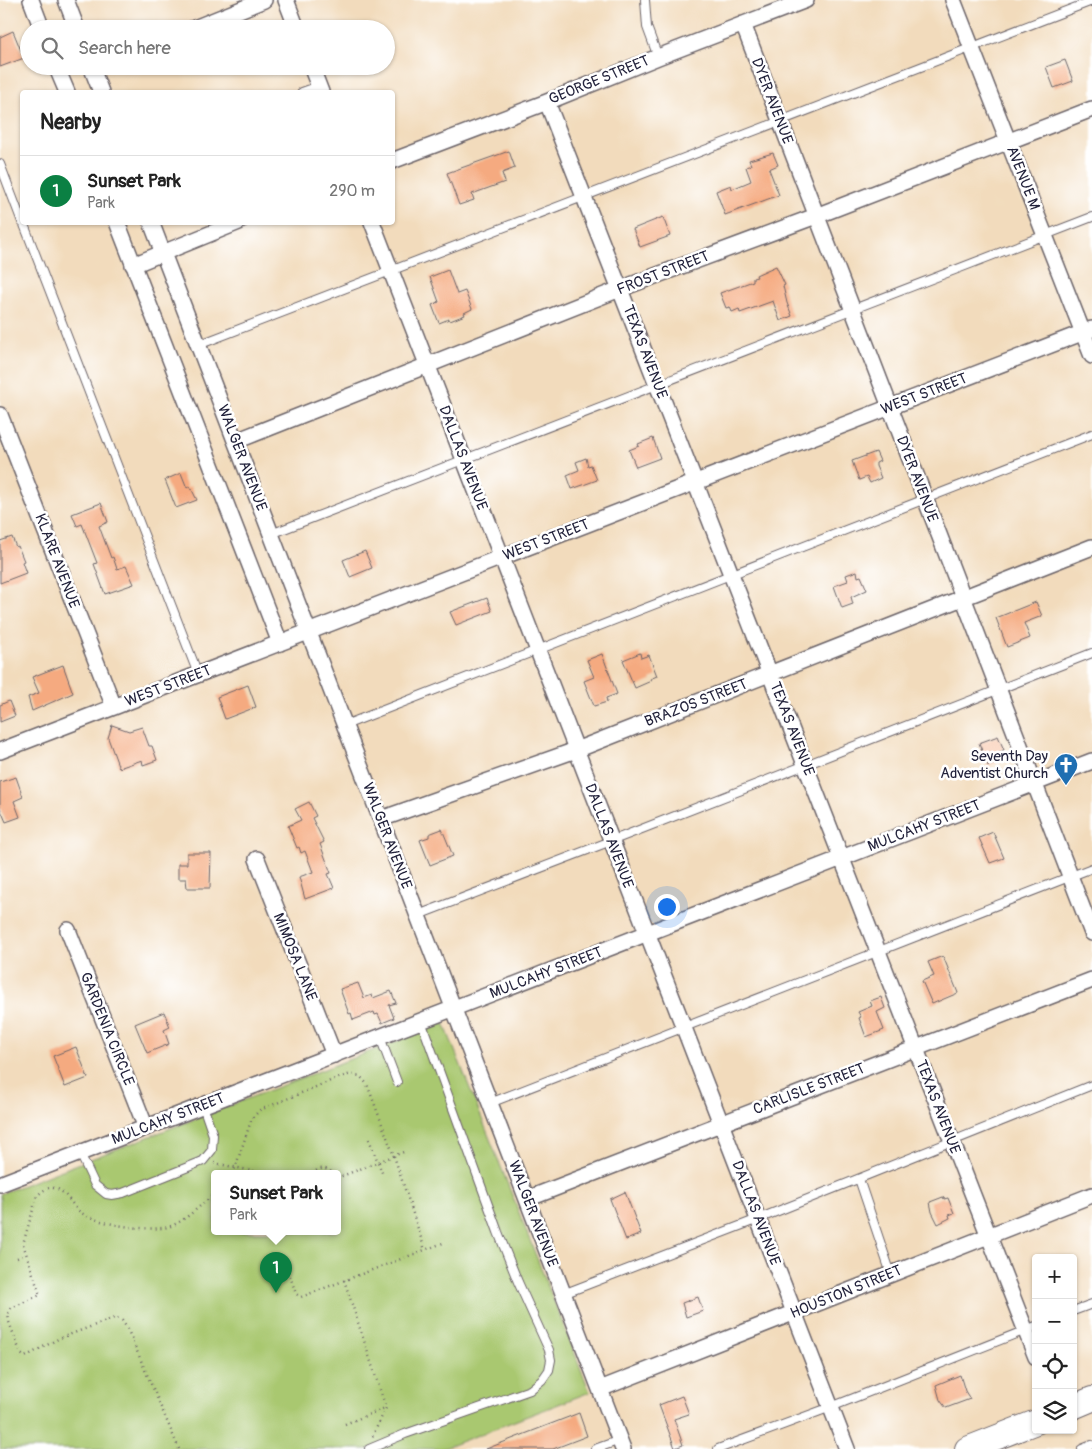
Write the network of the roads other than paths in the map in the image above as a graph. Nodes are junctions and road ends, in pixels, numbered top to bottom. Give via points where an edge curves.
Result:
1 (31, 0) edge
2 (66, 0) edge
3 (264, 0) edge
4 (286, 0) edge
5 (645, 0) edge
6 (806, 0) edge
7 (953, 0) edge
8 (1092, 1) edge
9 (39, 20) edge
10 (74, 20) edge
11 (214, 20) edge
12 (294, 20) edge
13 (743, 24) junction
14 (972, 47) junction
15 (658, 57) junction
16 (60, 75) edge
17 (96, 75) edge
18 (315, 75) edge
19 (320, 89) edge
20 (66, 90) edge
21 (100, 90) edge
22 (547, 102) junction
23 (1092, 109) edge
24 (779, 121) junction
25 (1008, 141) junction
26 (395, 161) edge
27 (0, 164) edge
28 (584, 196) junction
29 (20, 214) edge
30 (816, 216) junction
31 (1092, 217) edge
32 (24, 225) edge
33 (118, 225) edge
34 (152, 225) edge
35 (232, 225) edge
36 (373, 225) edge
37 (1045, 235) junction
38 (163, 253) junction
39 (133, 265) junction
40 (391, 271) junction
41 (620, 289) junction
42 (852, 310) junction
43 (1087, 331) edge
44 (198, 345) junction
45 (1092, 356) edge
46 (427, 366) junction
47 (658, 385) junction
48 (890, 407) junction
49 (0, 415) edge
50 (1092, 434) edge
51 (236, 442) junction
52 (464, 460) junction
53 (695, 482) junction
54 (925, 499) junction
55 (271, 534) junction
56 (1092, 547) edge
57 (501, 557) junction
58 (731, 574) junction
59 (963, 598) junction
60 (309, 632) junction
61 (280, 643) junction
62 (537, 650) junction
63 (1092, 653) edge
64 (198, 674) junction
65 (770, 674) junction
66 (998, 690) junction
67 (114, 707) junction
68 (344, 725) junction
69 (576, 750) junction
70 (0, 751) edge
71 (1092, 761) edge
72 (806, 765) junction
73 (1034, 784) junction
74 (381, 819) junction
75 (612, 841) junction
76 (842, 858) junction
77 (257, 859) dead end
78 (1092, 868) edge
79 (1070, 876) junction
80 (418, 915) junction
81 (68, 930) dead end
82 (1092, 933) edge
83 (647, 934) junction
84 (878, 951) junction
85 (1092, 980) edge
86 (454, 1009) junction
87 (421, 1021) junction
88 (683, 1027) junction
89 (380, 1037) junction
90 (916, 1048) junction
91 (334, 1055) junction
92 (397, 1082) dead end
93 (1092, 1085) edge
94 (490, 1103) junction
95 (203, 1106) junction
96 (721, 1124) junction
97 (146, 1128) junction
98 (952, 1141) junction
99 (80, 1153) junction
100 (859, 1179) junction
101 (0, 1184) edge
102 (1092, 1195) edge
103 (527, 1199) junction
104 (758, 1219) junction
105 (989, 1236) junction
106 (891, 1274) junction
107 (563, 1294) junction
108 (1092, 1304) edge
109 (1077, 1310) edge
110 (794, 1313) junction
111 (1031, 1328) edge
112 (1034, 1344) edge
113 (600, 1389) junction
114 (1092, 1399) edge
115 (1077, 1405) edge
116 (831, 1407) junction
117 (1032, 1424) edge
118 (621, 1444) edge
119 (1092, 1444) edge
120 (369, 1445) edge
121 (595, 1449) edge
122 (718, 1449) edge
123 (847, 1449) edge
124 (968, 1449) edge
125 (1082, 1449) edge

1 - 9 street
2 - 10 street
3 - 11 street
4 - 12 street
5 - 15 lane via 647,27
6 - 13 street, GEORGE STREET
7 - 14 street, AVENUE M
8 - 14 lane
13 - 15 street, GEORGE STREET
13 - 24 street, DYER AVENUE
14 - 24 lane
14 - 25 street, AVENUE M
15 - 22 street, GEORGE STREET
16 - 20 street
17 - 21 street
18 - 19 street
22 - 26 street, GEORGE STREET
22 - 28 street, TEXAS AVENUE
23 - 25 street, FROST STREET
24 - 28 lane
24 - 30 street, DYER AVENUE
25 - 30 street, FROST STREET
25 - 37 street, AVENUE M
27 - 29 lane
28 - 40 lane
28 - 41 street, TEXAS AVENUE
30 - 41 street, FROST STREET
30 - 42 street, DYER AVENUE
31 - 37 lane
32 - 64 lane
33 - 39 street, WALGER AVENUE
34 - 38 street, WALGER AVENUE
35 - 38 street
36 - 40 street, DALLAS AVENUE
37 - 42 lane
37 - 43 street, AVENUE M
38 - 39 street
38 - 44 street, WALGER AVENUE
39 - 61 street, WALGER AVENUE
40 - 44 lane
40 - 46 street, DALLAS AVENUE
41 - 46 street, FROST STREET
41 - 47 street, TEXAS AVENUE
42 - 47 lane
42 - 48 street, DYER AVENUE
43 - 45 street, AVENUE M
43 - 48 street, WEST STREET
44 - 51 street, WALGER AVENUE
46 - 51 street, FROST STREET
46 - 52 street, DALLAS AVENUE
47 - 52 lane
47 - 53 street, TEXAS AVENUE
48 - 53 street, WEST STREET
48 - 54 street, DYER AVENUE
49 - 67 street, KLARE AVENUE
50 - 54 lane
51 - 55 street, WALGER AVENUE
52 - 55 lane
52 - 57 street, DALLAS AVENUE
53 - 57 street, WEST STREET
53 - 58 street, TEXAS AVENUE
54 - 58 lane
54 - 59 street, DYER AVENUE
55 - 60 street, WALGER AVENUE
56 - 59 street, BRAZOS STREET
57 - 60 street, WEST STREET
57 - 62 street, DALLAS AVENUE
58 - 62 lane
58 - 65 street, TEXAS AVENUE
59 - 65 street, BRAZOS STREET
59 - 66 street, DYER AVENUE
60 - 61 street, WEST STREET
60 - 68 street, WALGER AVENUE
61 - 64 street, WEST STREET
62 - 68 lane
62 - 69 street, DALLAS AVENUE
63 - 66 lane
64 - 67 street, WEST STREET
65 - 69 street, BRAZOS STREET
65 - 72 street, TEXAS AVENUE
66 - 72 lane
66 - 73 street, DYER AVENUE
67 - 70 street, WEST STREET
68 - 74 street, WALGER AVENUE
69 - 74 street, BRAZOS STREET
69 - 75 street, DALLAS AVENUE
71 - 73 street, MULCAHY STREET
72 - 75 lane
72 - 76 street, TEXAS AVENUE
73 - 76 street, MULCAHY STREET
73 - 79 street, DYER AVENUE
74 - 80 street, WALGER AVENUE
75 - 80 lane
75 - 83 street, DALLAS AVENUE
76 - 83 street, MULCAHY STREET
76 - 84 street, TEXAS AVENUE
77 - 91 street, MIMOSA LANE
78 - 79 lane
79 - 82 street, DYER AVENUE
79 - 84 lane
80 - 86 street, WALGER AVENUE
81 - 97 street, GARDENIA CIRCLE
83 - 86 street, MULCAHY STREET
83 - 88 street, DALLAS AVENUE
84 - 88 lane
84 - 90 street, TEXAS AVENUE
85 - 90 street, CARLISLE STREET
86 - 87 street, MULCAHY STREET
86 - 94 street, WALGER AVENUE
87 - 89 street, MULCAHY STREET
87 - 120 lane via 498,1232 551,1360 549,1370 530,1390
88 - 94 lane
88 - 96 street, DALLAS AVENUE
89 - 91 street, MULCAHY STREET
89 - 92 lane
90 - 96 street, CARLISLE STREET
90 - 98 street, TEXAS AVENUE
91 - 95 street, MULCAHY STREET
93 - 98 lane
94 - 103 street, WALGER AVENUE
95 - 97 street, MULCAHY STREET
95 - 99 lane via 213,1135 212,1150 203,1161 123,1193 106,1194 95,1185
96 - 103 street, CARLISLE STREET
96 - 104 street, DALLAS AVENUE
97 - 99 street, MULCAHY STREET
98 - 100 lane
98 - 105 street, TEXAS AVENUE
99 - 101 street, MULCAHY STREET
100 - 104 lane
100 - 106 lane
102 - 105 street, HOUSTON STREET
103 - 107 street, WALGER AVENUE
104 - 107 lane
104 - 110 street, DALLAS AVENUE
105 - 106 street, HOUSTON STREET
105 - 111 street, TEXAS AVENUE
106 - 110 street, HOUSTON STREET
107 - 113 street, WALGER AVENUE
108 - 109 lane
110 - 113 street, HOUSTON STREET
110 - 116 street, DALLAS AVENUE
111 - 112 street, TEXAS AVENUE
111 - 116 lane
113 - 118 street, WALGER AVENUE
114 - 115 main road
116 - 122 lane
116 - 123 street, DALLAS AVENUE
117 - 124 main road
118 - 121 lane
119 - 125 lane

